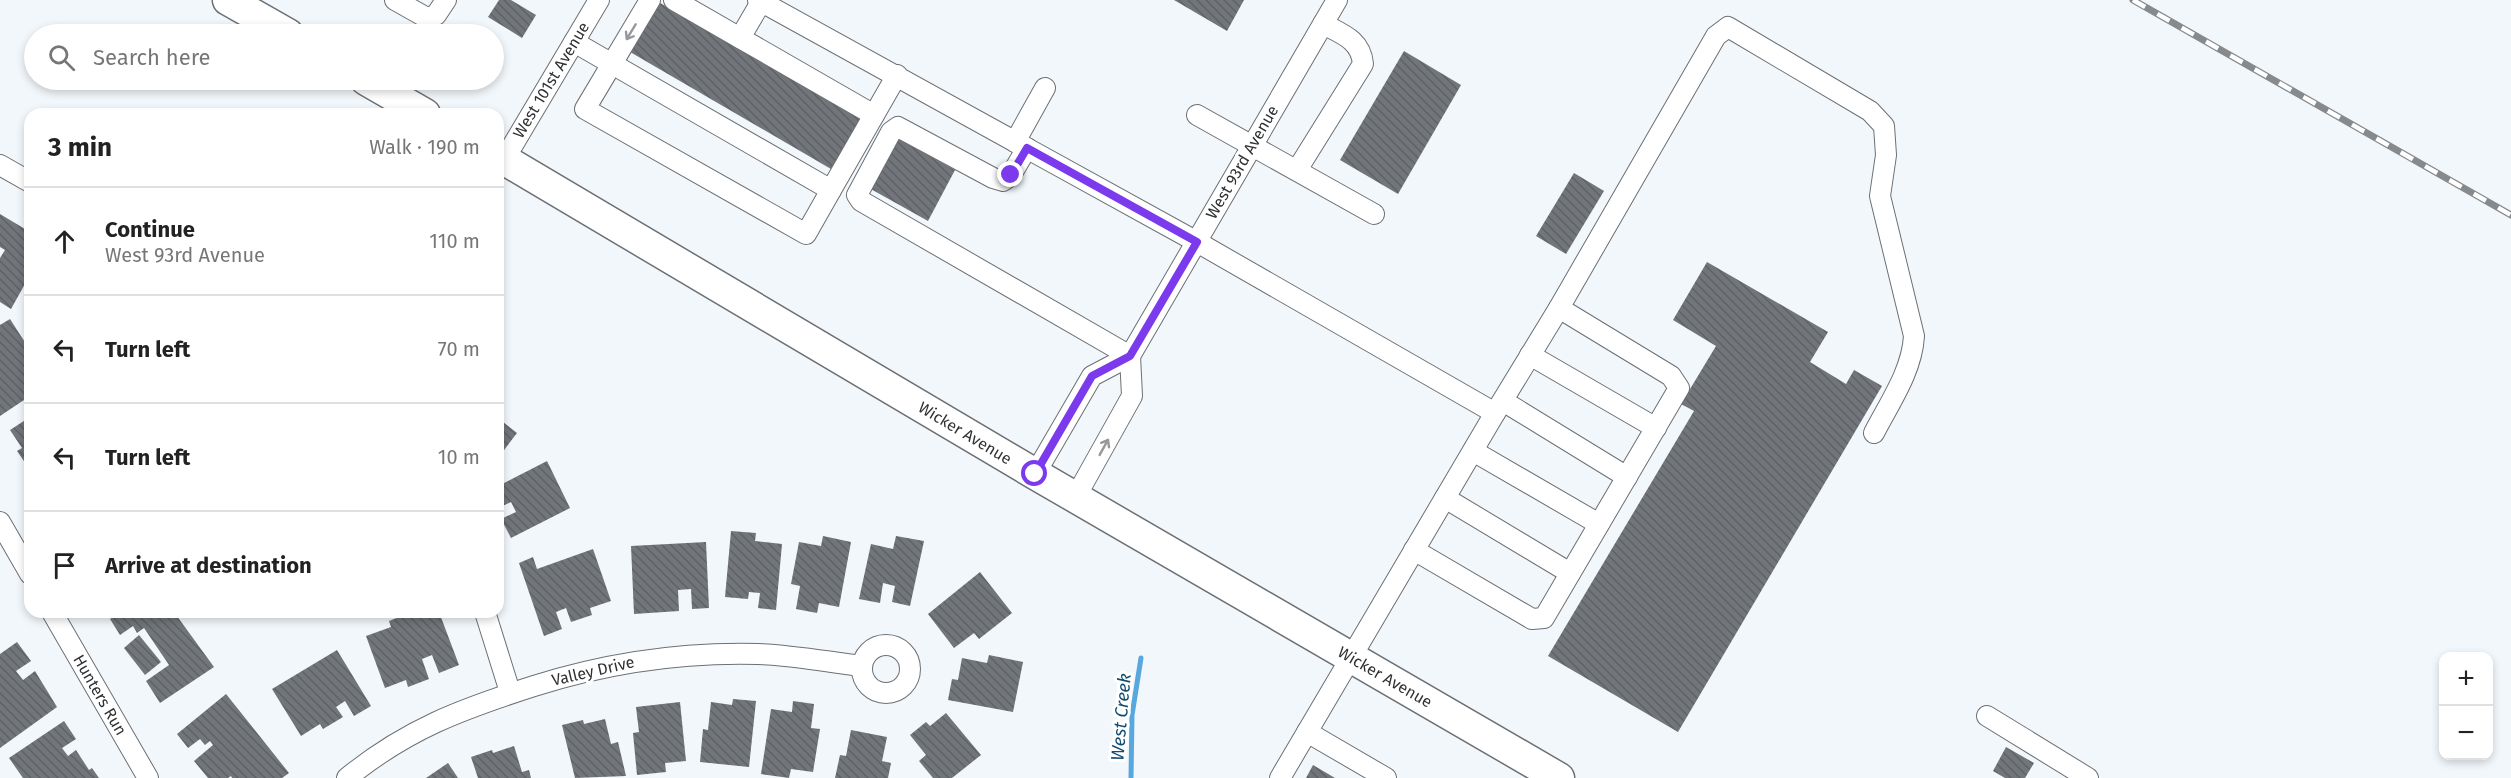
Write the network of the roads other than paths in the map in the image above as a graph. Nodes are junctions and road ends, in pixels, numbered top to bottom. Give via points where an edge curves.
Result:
1 (228, 0) edge
2 (395, 0) edge
3 (446, 0) edge
4 (599, 0) edge
5 (650, 0) edge
6 (674, 0) edge
7 (1337, 0) edge
8 (759, 1) edge
9 (792, 8) edge
10 (270, 24) edge
11 (1323, 24) junction
12 (740, 38) junction
13 (574, 42) junction
14 (612, 64) junction
15 (897, 75) junction
16 (1045, 88) dead end
17 (383, 90) edge
18 (415, 108) edge
19 (874, 115) junction
20 (1197, 115) dead end
21 (1253, 144) junction
22 (1021, 145) junction
23 (504, 153) edge
24 (504, 160) edge
25 (0, 165) edge
26 (1297, 170) junction
27 (24, 179) edge
28 (831, 190) junction
29 (1374, 214) dead end
30 (1197, 242) junction
31 (1559, 308) junction
32 (1530, 355) junction
33 (1130, 356) junction
34 (1499, 407) junction
35 (1656, 428) junction
36 (1874, 433) dead end
37 (1473, 451) junction
38 (1035, 474) junction
39 (1627, 477) junction
40 (1075, 498) junction
41 (1445, 498) junction
42 (0, 522) edge
43 (1599, 524) junction
44 (1414, 550) junction
45 (24, 564) edge
46 (1570, 573) junction
47 (55, 618) edge
48 (487, 618) edge
49 (1350, 657) junction
50 (862, 666) dead end
51 (510, 692) junction
52 (1987, 716) dead end
53 (1306, 732) junction
54 (148, 778) edge
55 (347, 778) edge
56 (1280, 778) edge
57 (1386, 778) edge
58 (1559, 778) edge
59 (2087, 778) edge

1 - 10 highway
2 - 3 street via 427,18 436,15
4 - 13 street, West 101st Avenue
5 -> 14 street
6 - 12 street
7 - 11 street, West 93rd Avenue
8 - 9 street
8 - 12 street
9 - 15 street
11 - 21 street, West 93rd Avenue
11 - 26 street via 1355,42 1362,52 1363,64
12 - 19 street
13 - 14 street
13 - 23 street, West 101st Avenue
14 - 28 street
14 - 28 street via 585,109 806,234
15 - 19 street
15 - 22 street
16 - 22 street
17 - 18 highway
19 - 28 street
20 - 21 street
21 - 26 street
21 - 30 street, West 93rd Avenue
22 - 30 street
22 - 33 street via 1011,175 1003,181 898,127 891,132 857,195 861,201
24 - 38 highway, Wicker Avenue
25 - 27 street
26 - 29 street
30 - 33 street, West 93rd Avenue
30 - 34 street
31 - 32 street
31 - 35 street via 1671,376 1679,388
31 - 36 street via 1716,36 1728,27 1870,111 1884,126 1886,155 1880,196 1914,336 1913,352
32 - 34 street
32 - 35 street
33 - 38 street via 1092,376
40 -> 33 street via 1132,396
34 - 37 street
34 - 39 street
35 - 39 street
37 - 41 street
37 - 43 street
38 - 40 highway, Wicker Avenue
39 - 43 street
40 - 49 highway, Wicker Avenue
41 - 44 street
41 - 46 street
42 - 45 street
43 - 46 street
44 - 46 street via 1532,619 1544,618
44 - 49 street
47 - 54 street, Hunters Run
48 - 51 street
49 - 53 street
49 - 58 highway, Wicker Avenue
50 - 51 street, Valley Drive via 758,654 662,657 563,676
51 - 55 street, Valley Drive via 425,726 382,751
52 - 59 street
53 - 56 street
53 - 57 street

